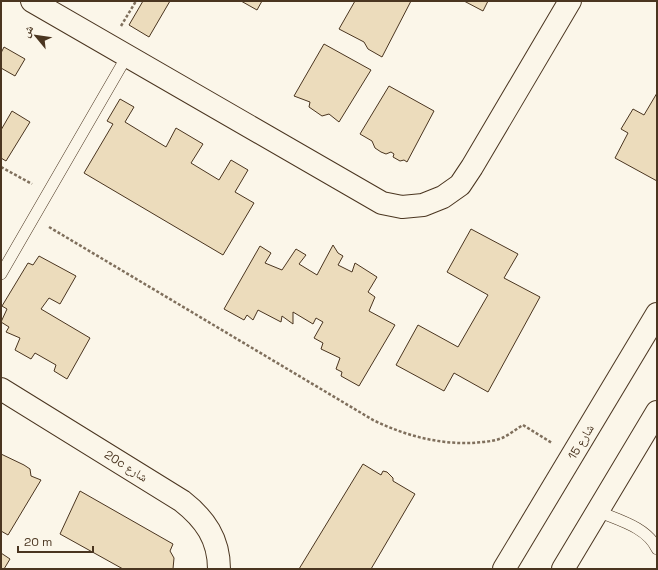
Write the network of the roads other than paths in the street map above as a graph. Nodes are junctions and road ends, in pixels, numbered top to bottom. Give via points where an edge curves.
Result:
1 (32, 1) edge
2 (570, 1) edge
3 (127, 56) junction
4 (1, 274) edge
5 (657, 314) edge
6 (1, 389) edge
7 (657, 412) edge
8 (597, 512) junction
9 (657, 549) edge
10 (219, 569) edge
11 (504, 569) edge
12 (563, 569) edge

1 - 3 street
2 - 3 street via 460,184 443,197 423,205 402,207 382,203
3 - 4 lane
5 - 11 street, شارع 15
6 - 10 street, 20c شارع via 196,512 215,542
7 - 8 street
8 - 9 lane via 642,532
8 - 12 street

